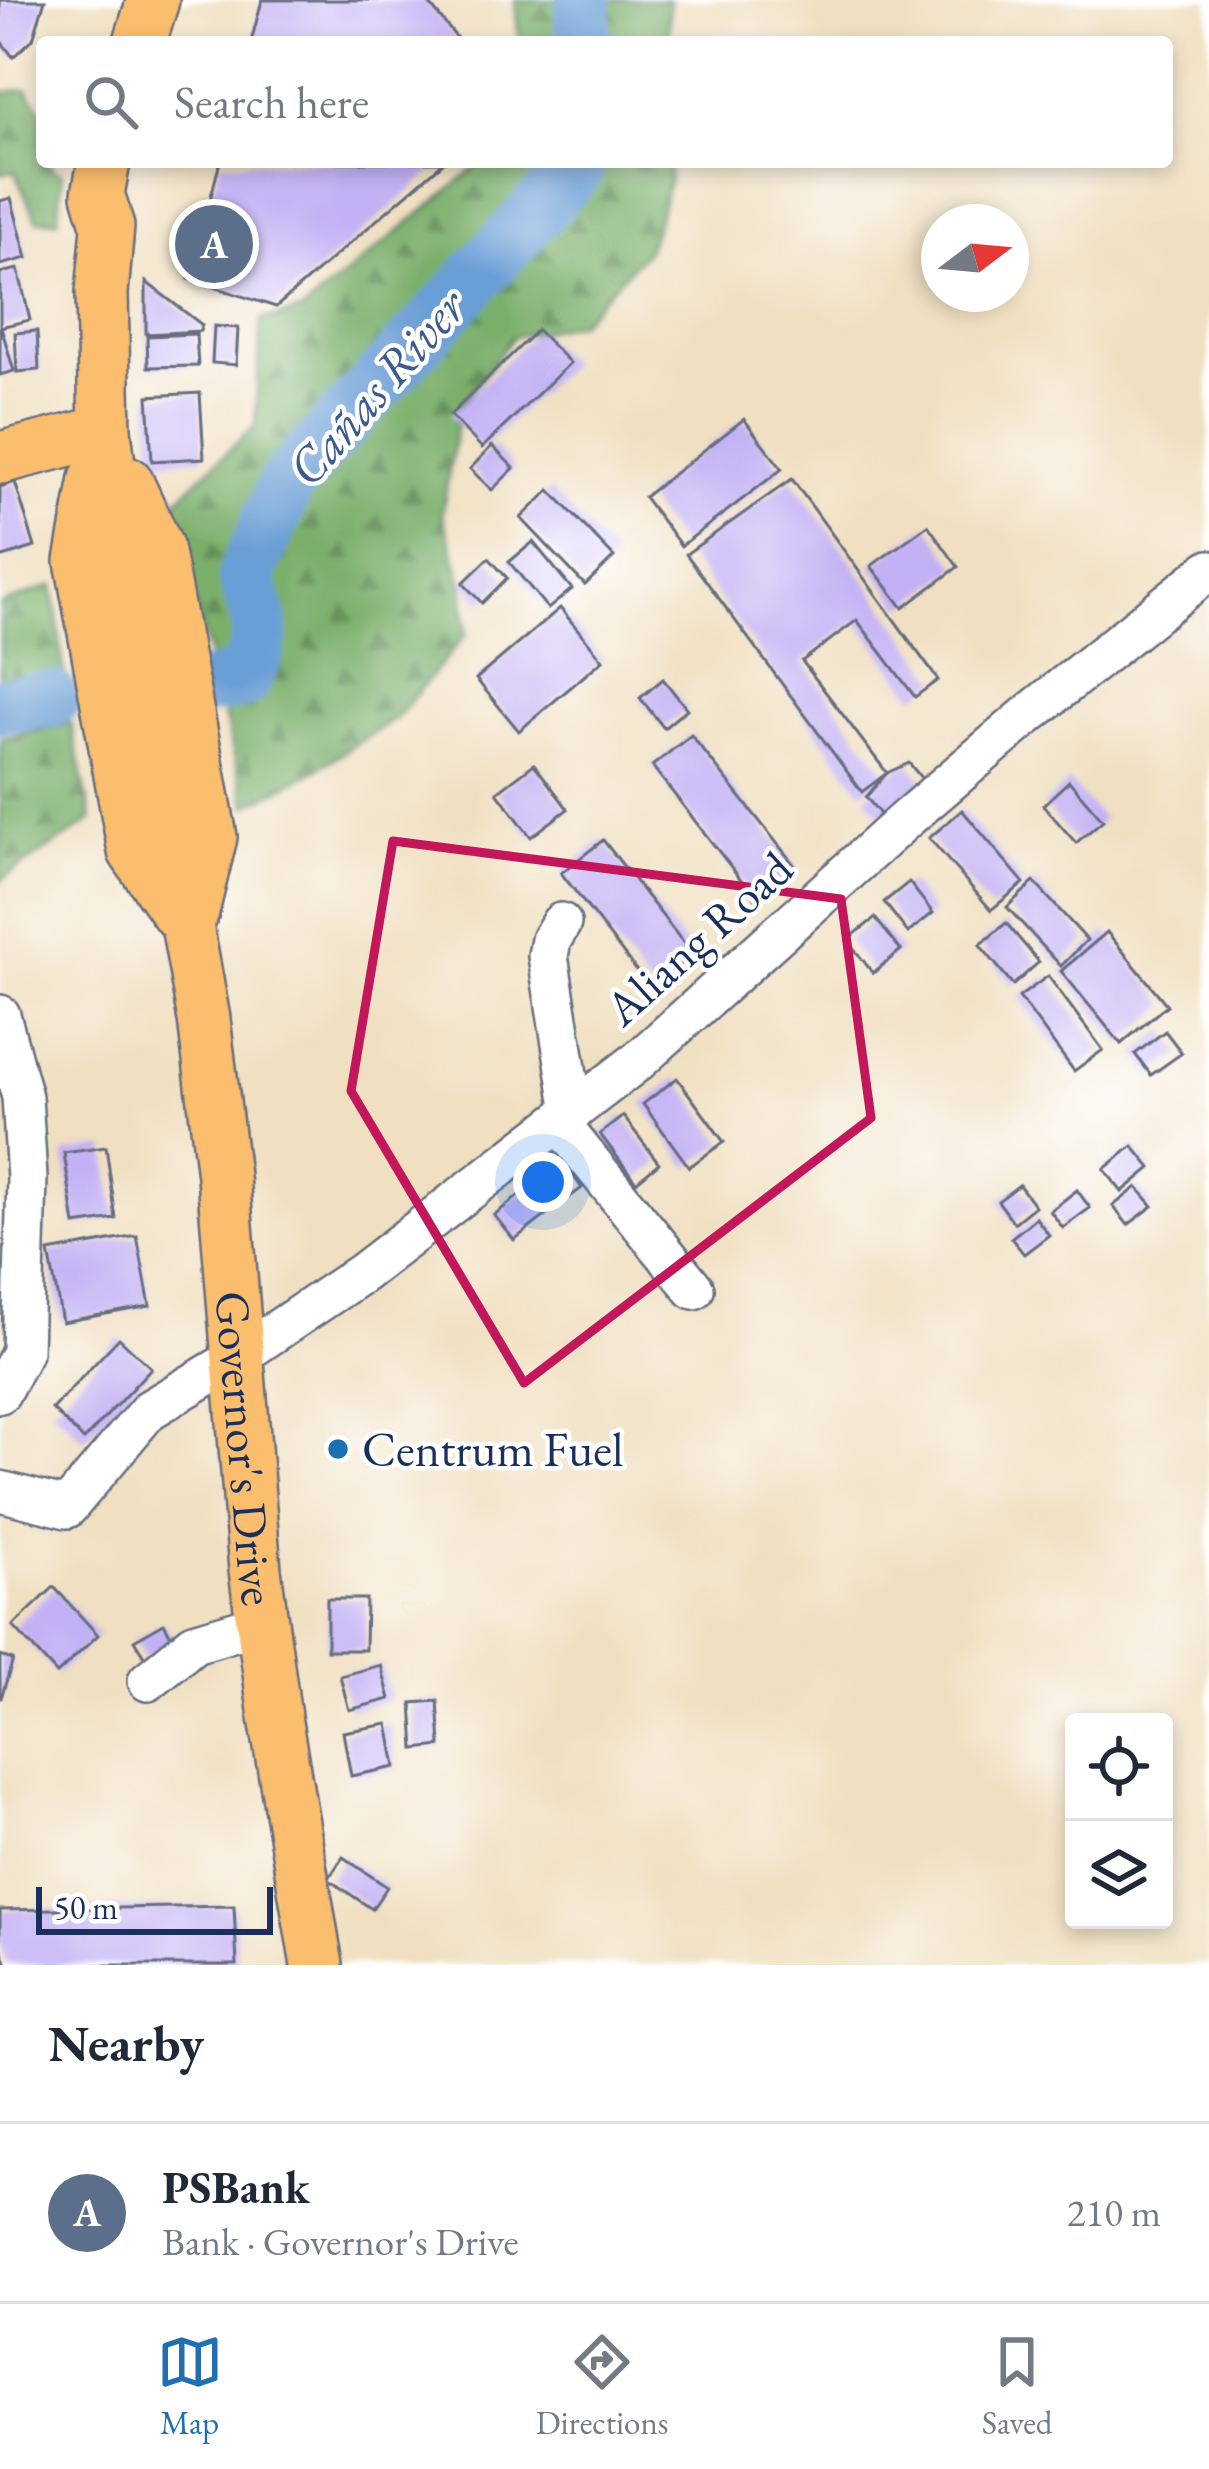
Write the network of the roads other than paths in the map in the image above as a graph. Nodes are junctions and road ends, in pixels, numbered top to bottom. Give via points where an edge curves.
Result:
1 (153, 0) edge
2 (185, 0) edge
3 (142, 36) edge
4 (174, 36) edge
5 (103, 168) edge
6 (138, 168) edge
7 (108, 226) junction
8 (105, 431) junction
9 (0, 458) edge
10 (1209, 569) edge
11 (561, 923) dead end
12 (0, 1015) edge
13 (566, 1118) junction
14 (694, 1289) dead end
15 (236, 1358) junction
16 (0, 1393) edge
17 (0, 1491) edge
18 (262, 1623) junction
19 (148, 1681) dead end
20 (317, 1965) edge

1 - 3 main road
2 - 4 main road
5 - 7 main road, Governor's Drive via 98,194
6 - 7 main road, Governor's Drive via 130,200
7 - 8 main road, Governor's Drive
8 - 9 main road
8 - 15 main road, Governor's Drive via 224,1176
10 - 13 street, Aliang Road via 1011,729 669,1037
11 - 13 street via 548,956
12 - 16 street via 22,1097 27,1178 22,1352
13 - 14 street
13 - 15 street, Aliang Road
15 - 17 street, Aliang Road via 149,1410 67,1508
15 - 18 main road, Governor's Drive
18 - 19 street via 194,1643
18 - 20 main road, Governor's Drive

